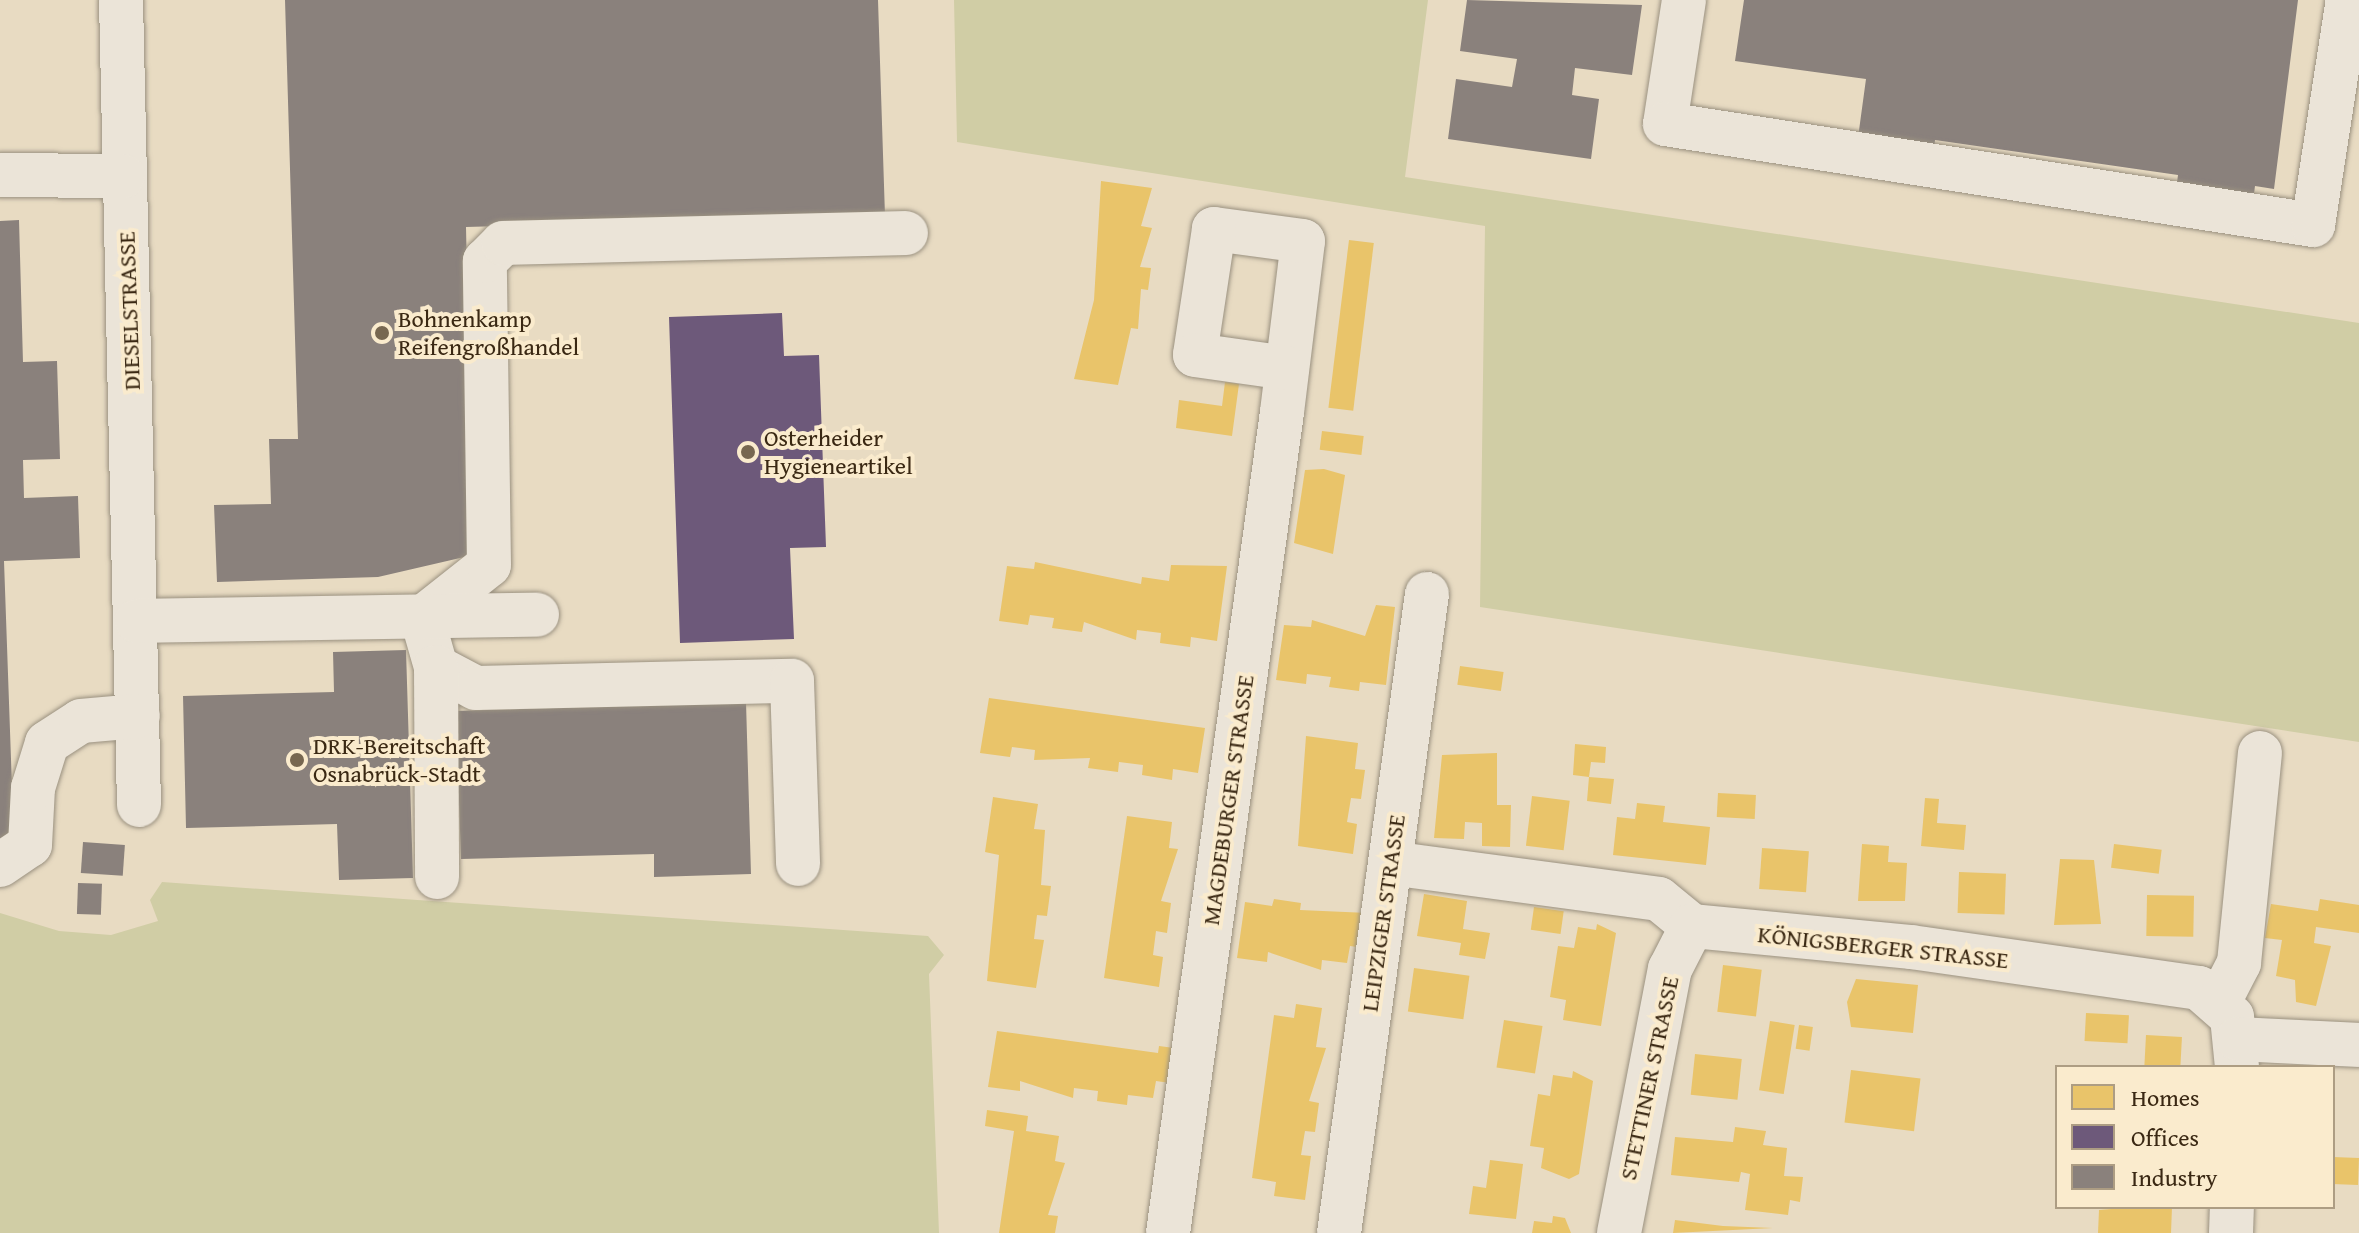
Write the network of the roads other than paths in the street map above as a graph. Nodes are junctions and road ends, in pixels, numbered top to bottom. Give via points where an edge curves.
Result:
1 (121, 0) edge
2 (1684, 0) edge
3 (2348, 0) edge
4 (2349, 63) edge
5 (0, 175) edge
6 (123, 176) junction
7 (906, 233) dead end
8 (1287, 368) dead end
9 (1427, 594) dead end
10 (537, 615) dead end
11 (422, 618) junction
12 (137, 621) junction
13 (436, 667) junction
14 (138, 716) junction
15 (2260, 753) dead end
16 (139, 805) dead end
17 (1390, 863) junction
18 (798, 864) dead end
19 (0, 865) edge
20 (437, 877) dead end
21 (1692, 926) junction
22 (2220, 1000) junction
23 (2359, 1045) edge
24 (2237, 1053) edge
25 (2232, 1209) edge
26 (1168, 1233) edge
27 (1339, 1233) edge
28 (1619, 1233) edge
29 (2231, 1233) edge

1 - 6 street, DIESELSTRASSE
2 - 4 street via 1665,124 2313,225
3 - 4 street
5 - 6 street
6 - 12 street, DIESELSTRASSE
7 - 11 street via 503,243 485,261 489,565
8 - 26 street, MAGDEBURGER STRASSE
9 - 17 street, LEIPZIGER STRASSE
10 - 11 street
11 - 12 street
11 - 13 street
12 - 14 street, DIESELSTRASSE
13 - 18 street via 476,688 792,681
13 - 20 street
14 - 16 street, DIESELSTRASSE
14 - 19 street via 81,721 47,743 33,788 30,845
15 - 22 street via 2239,963
17 - 21 street via 1659,899
17 - 27 street, LEIPZIGER STRASSE
21 - 22 street, KÖNIGSBERGER STRASSE via 1911,947 2199,988
21 - 28 street, STETTINER STRASSE via 1670,969
22 - 24 street
23 - 24 street
25 - 29 street

